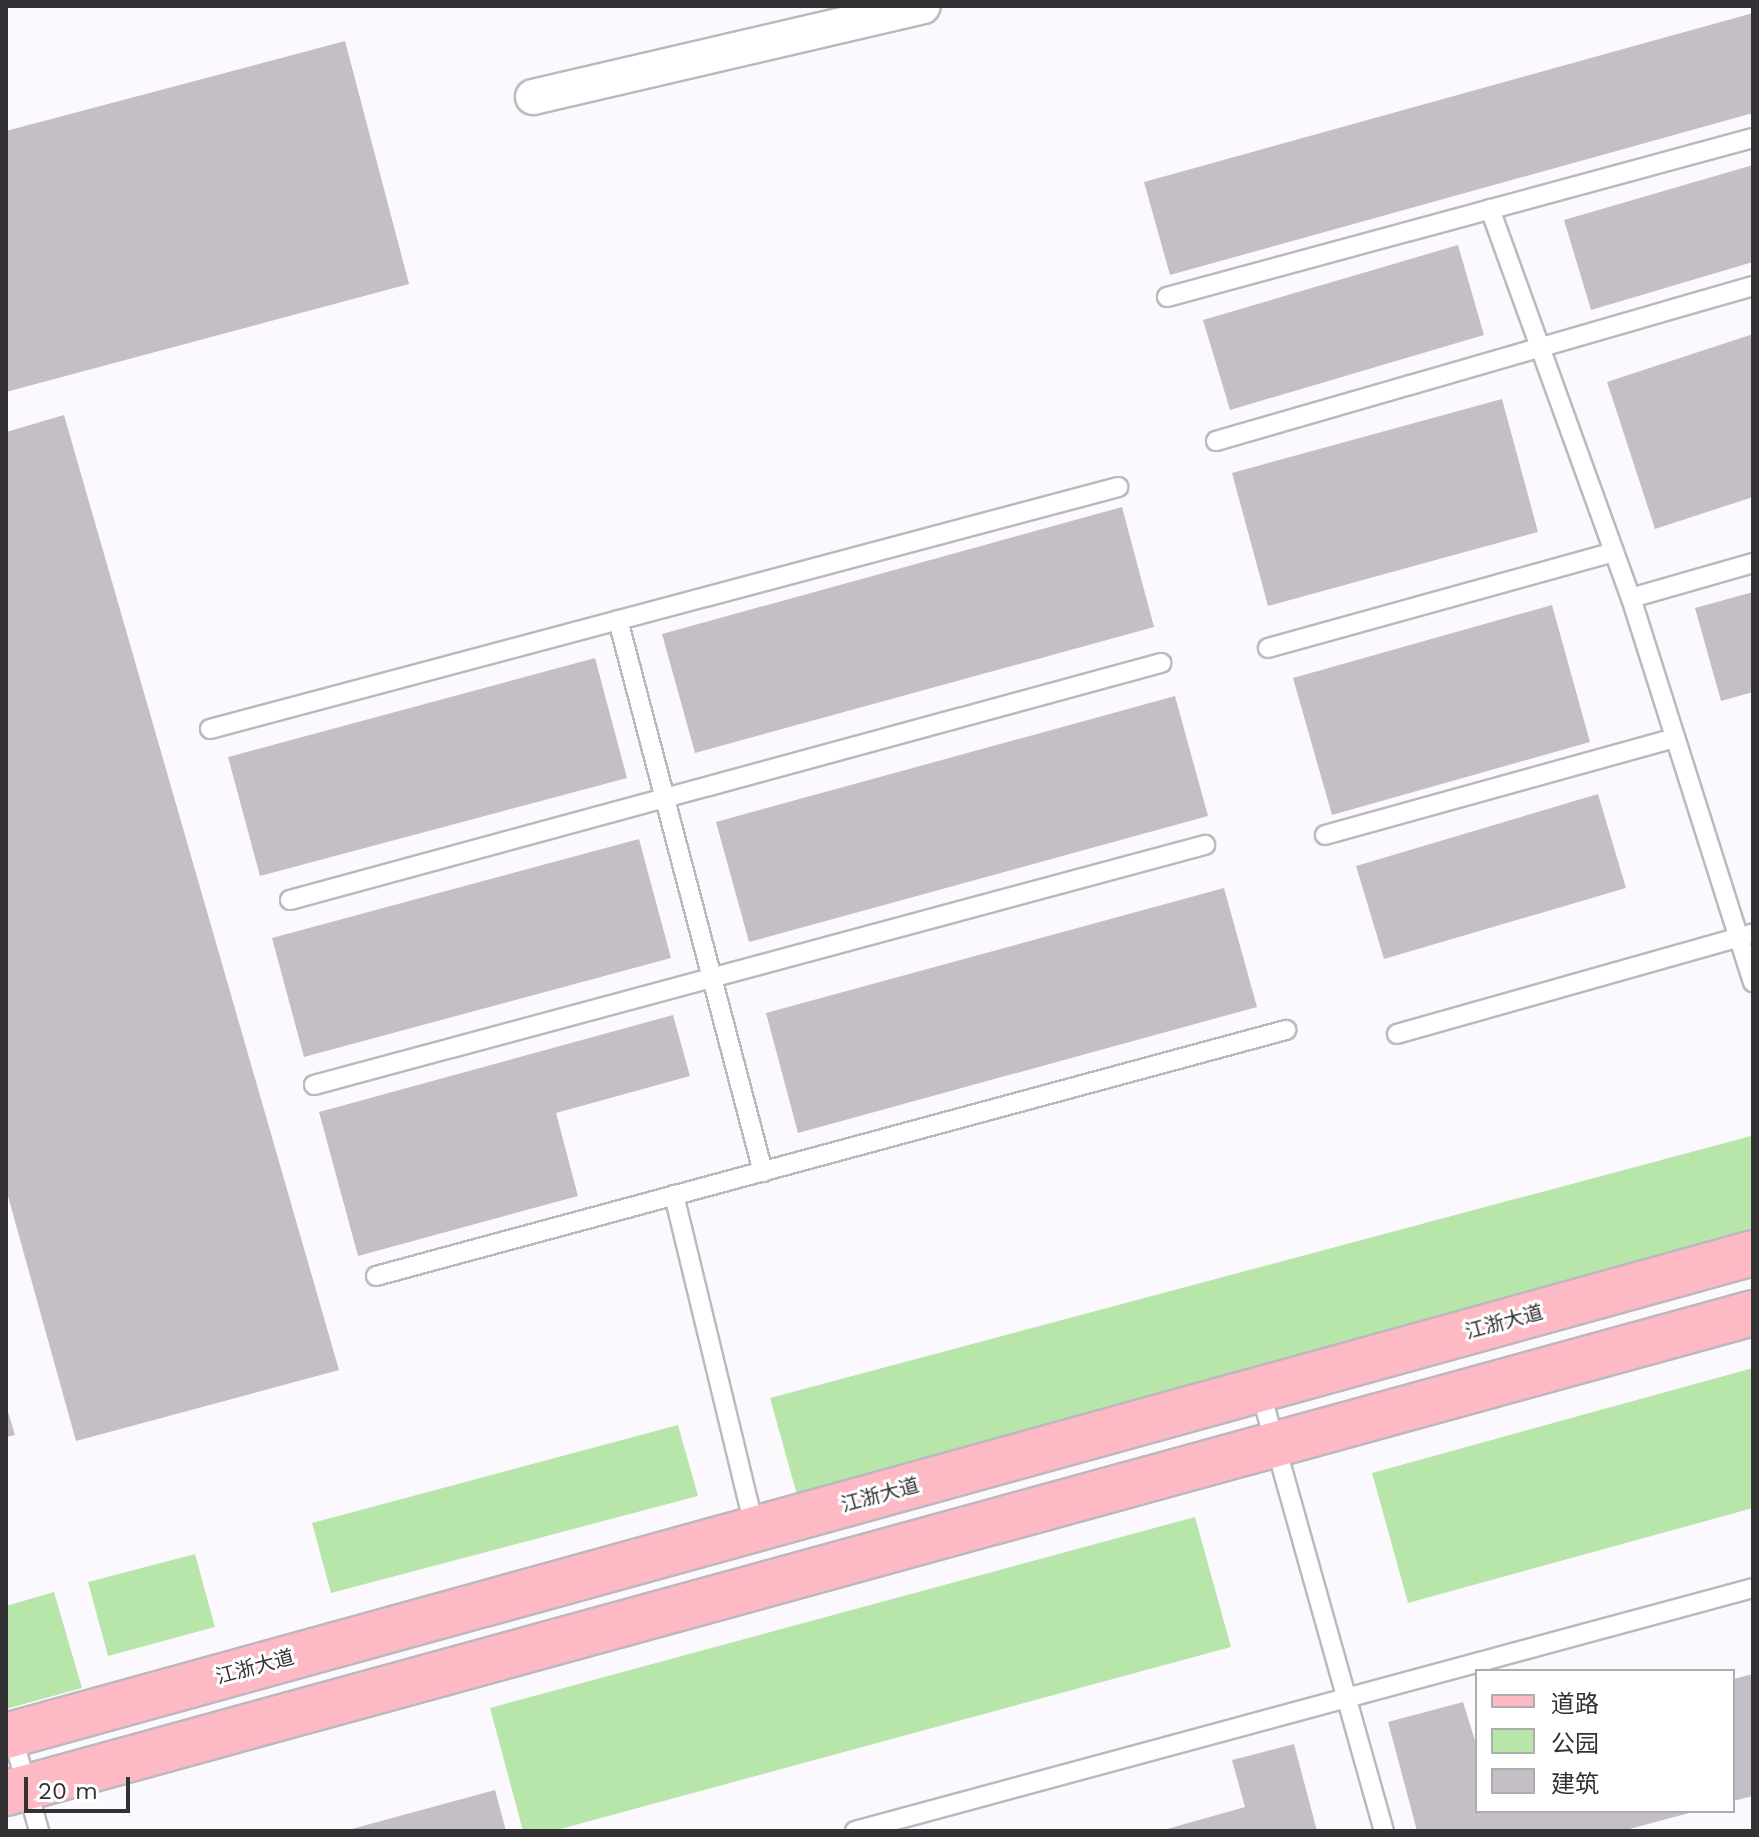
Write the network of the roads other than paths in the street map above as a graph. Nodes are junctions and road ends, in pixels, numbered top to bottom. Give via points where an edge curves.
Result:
1 (923, 6) edge
2 (533, 97) dead end
3 (1753, 138) edge
4 (1490, 209) junction
5 (1753, 286) edge
6 (1167, 297) dead end
7 (1541, 347) junction
8 (1216, 441) dead end
9 (1118, 487) dead end
10 (1614, 552) junction
11 (1753, 563) edge
12 (1631, 598) junction
13 (618, 620) junction
14 (1268, 648) dead end
15 (1161, 663) dead end
16 (210, 729) dead end
17 (1675, 738) junction
18 (664, 798) junction
19 (1325, 835) dead end
20 (1205, 845) dead end
21 (290, 900) dead end
22 (1746, 935) edge
23 (712, 978) junction
24 (1753, 982) edge
25 (1286, 1030) dead end
26 (1397, 1034) dead end
27 (314, 1085) dead end
28 (763, 1172) junction
29 (674, 1195) junction
30 (1753, 1253) edge
31 (376, 1276) dead end
32 (1753, 1313) edge
33 (1260, 1390) junction
34 (1275, 1445) junction
35 (755, 1529) junction
36 (1753, 1588) edge
37 (1348, 1700) junction
38 (9, 1735) edge
39 (16, 1790) edge
40 (39, 1831) edge
41 (855, 1831) edge
42 (1384, 1831) edge

1 - 2 street
3 - 4 lane
4 - 6 lane
4 - 7 lane
5 - 7 lane
7 - 8 lane
7 - 10 lane
9 - 13 lane
10 - 12 lane
10 - 14 lane
11 - 12 lane
12 - 17 lane
13 - 16 lane
13 - 18 lane
15 - 18 lane
17 - 19 lane
17 - 22 lane
18 - 21 lane
18 - 23 lane
20 - 23 lane
22 - 24 lane
22 - 26 lane
23 - 27 lane
23 - 28 lane
25 - 28 lane
28 - 29 lane
29 - 31 lane
29 - 35 lane
30 - 33 main road, 江浙大道
32 - 34 main road
33 - 34 lane
33 - 35 main road, 江浙大道
34 - 37 lane
34 - 39 main road
35 - 38 main road, 江浙大道
36 - 37 lane
37 - 41 lane
37 - 42 lane
38 - 39 lane
39 - 40 lane

